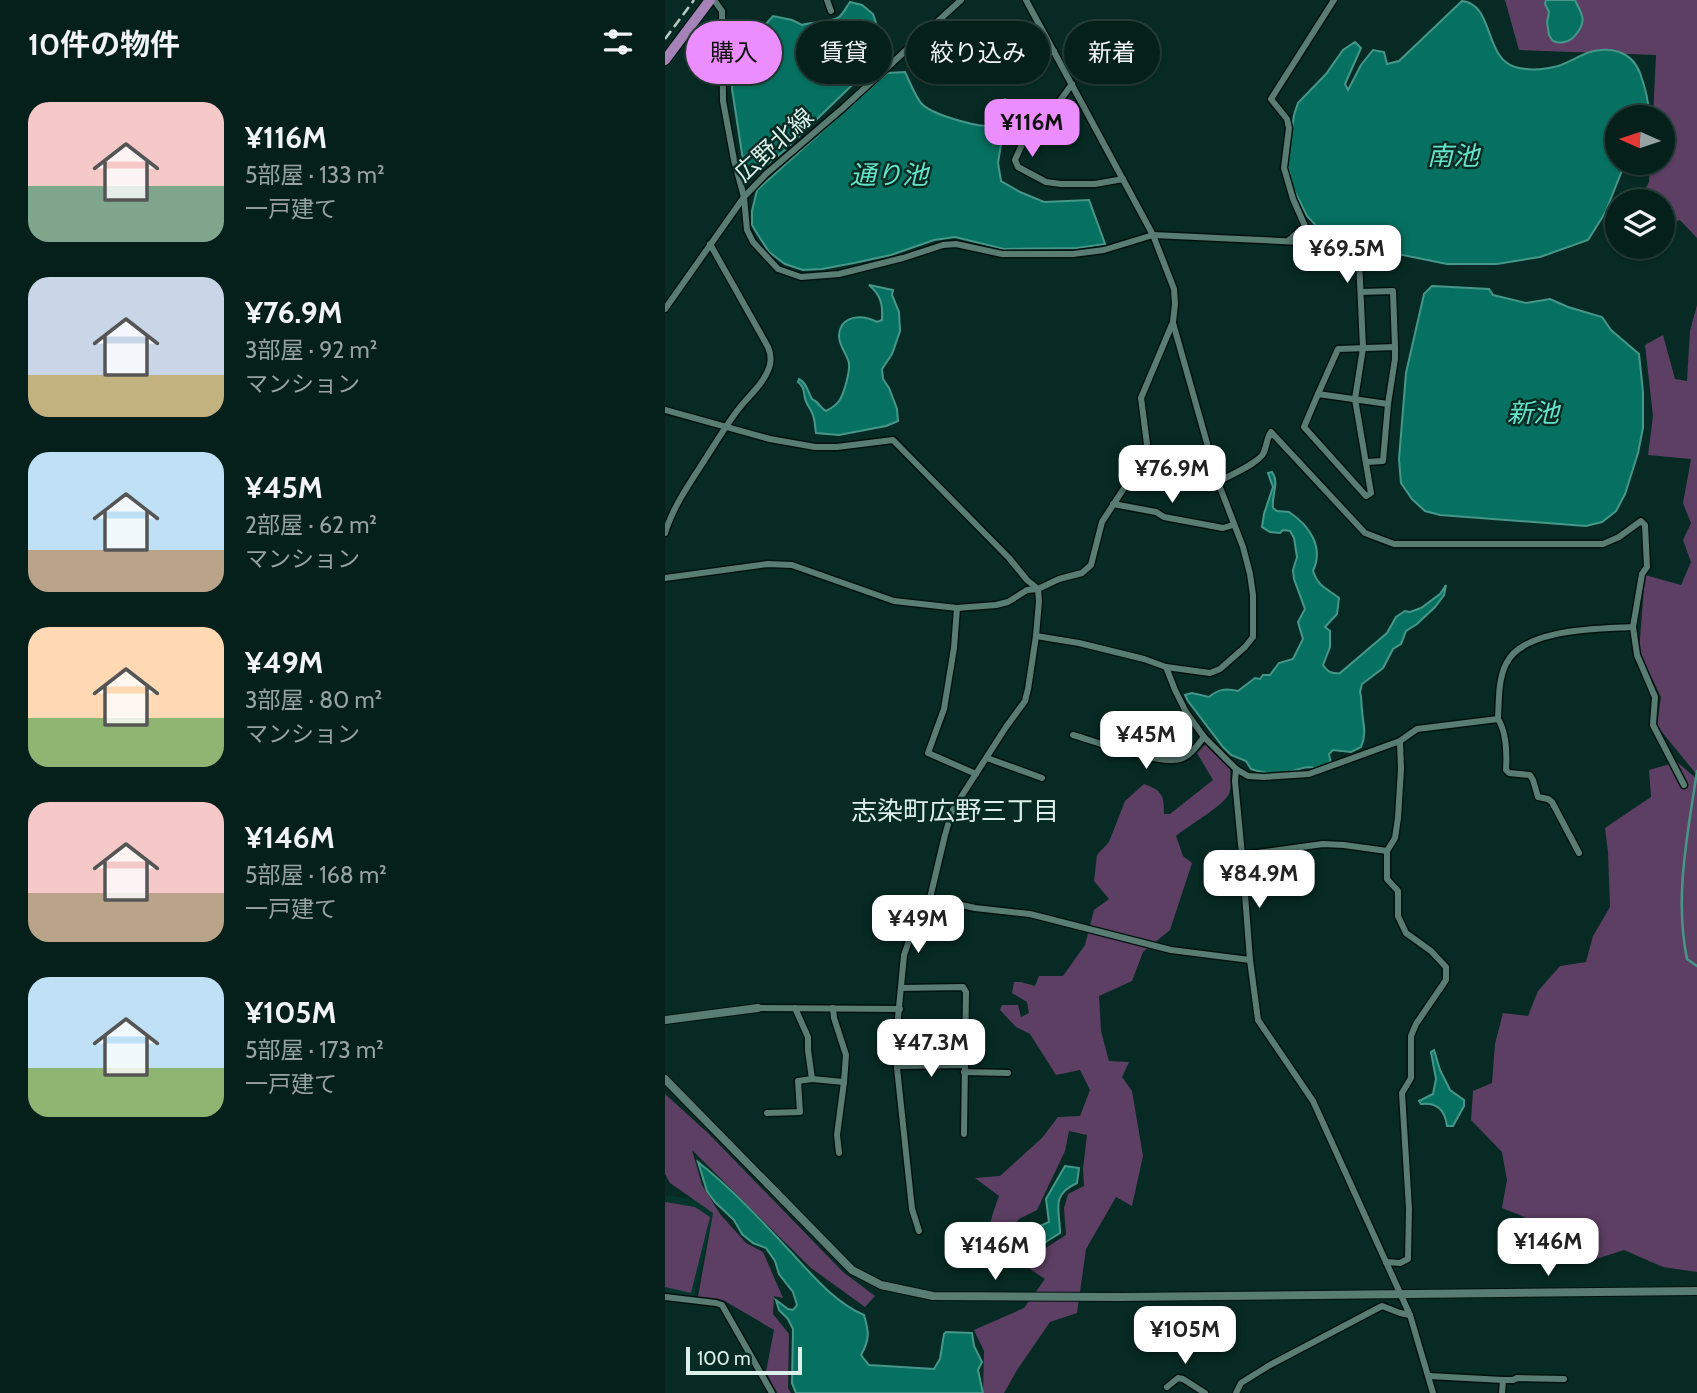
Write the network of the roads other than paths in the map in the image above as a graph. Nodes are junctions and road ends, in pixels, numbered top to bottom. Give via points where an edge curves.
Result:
1 (712, 0) edge
2 (827, 0) edge
3 (961, 0) edge
4 (1026, 0) edge
5 (1334, 0) edge
6 (831, 11) dead end
7 (1054, 51) junction
8 (1050, 53) edge
9 (665, 60) edge
10 (1064, 69) edge
11 (1072, 84) joint
12 (1123, 179) junction
13 (744, 197) junction
14 (1153, 235) junction
15 (1288, 241) junction
16 (711, 244) junction
17 (1361, 292) junction
18 (665, 309) edge
19 (1173, 323) junction
20 (1395, 347) junction
21 (1363, 348) junction
22 (1318, 394) junction
23 (1355, 399) junction
24 (1388, 404) junction
25 (665, 410) edge
26 (726, 426) junction
27 (1367, 462) junction
28 (1218, 482) junction
29 (1113, 504) junction
30 (1233, 525) junction
31 (665, 533) edge
32 (665, 578) edge
33 (1038, 589) junction
34 (957, 608) junction
35 (1633, 627) junction
36 (1036, 636) junction
37 (1166, 667) junction
38 (1498, 719) junction
39 (1073, 735) dead end
40 (1204, 737) junction
41 (1400, 741) junction
42 (986, 758) junction
43 (1235, 769) junction
44 (976, 774) junction
45 (1042, 778) dead end
46 (1684, 785) dead end
47 (1387, 851) junction
48 (1579, 853) dead end
49 (1243, 855) junction
50 (930, 898) junction
51 (1250, 960) junction
52 (901, 988) junction
53 (758, 1008) joint
54 (795, 1008) junction
55 (833, 1008) junction
56 (900, 1009) junction
57 (665, 1020) edge
58 (897, 1066) junction
59 (965, 1069) junction
60 (1008, 1073) dead end
61 (665, 1079) edge
62 (812, 1079) junction
63 (844, 1082) junction
64 (767, 1113) dead end
65 (964, 1134) dead end
66 (839, 1153) dead end
67 (919, 1231) dead end
68 (1386, 1262) junction
69 (1697, 1291) edge
70 (1399, 1294) junction
71 (665, 1297) edge
72 (1410, 1315) junction
73 (1429, 1376) junction
74 (1564, 1379) dead end
75 (1503, 1380) junction
76 (1167, 1387) dead end
77 (772, 1393) edge
78 (1205, 1393) edge
79 (1236, 1393) edge
80 (1433, 1393) edge
81 (1502, 1393) edge

1 - 9 main road
1 - 13 street via 722,10 723,101
2 - 6 street
3 - 13 street, 広野北線
4 - 7 street
5 - 15 street via 1271,99 1287,119 1284,168 1305,226
7 - 8 street
7 - 10 street
11 - 12 street
11 - 12 street via 1040,135 1028,131 1015,160 1018,167 1046,182 1061,184
12 - 14 street
13 - 14 street via 747,230 753,242 778,269 801,277 839,274 943,245 1002,254 1073,254
13 - 16 street, 広野北線
14 - 15 street
14 - 19 street via 1174,289
15 - 17 street via 1359,259
16 - 18 street, 広野北線
16 - 26 street via 772,356 758,388
17 - 20 street via 1393,291
17 - 21 street
19 - 28 street
19 - 29 street via 1141,398 1147,444
20 - 21 street
20 - 24 street
21 - 22 street via 1338,349
21 - 23 street
22 - 23 street
22 - 27 street via 1304,427 1366,496 1371,493
23 - 24 street
23 - 27 street
24 - 27 street via 1383,461
25 - 26 street
26 - 31 street via 678,502
26 - 33 street via 815,447 893,440
28 - 30 street
28 - 35 street via 1258,460 1271,432 1365,533 1394,544 1603,544 1641,521 1647,567
29 - 30 street via 1223,528
29 - 33 street via 1102,522 1091,565 1082,573
30 - 37 street via 1243,547 1253,595 1253,637 1210,673
32 - 34 street via 792,565 894,601
33 - 34 street via 996,606
33 - 36 street
34 - 44 street via 944,709 928,753
35 - 38 street via 1562,632 1524,646 1506,663 1501,677
35 - 46 street via 1637,655 1655,696 1653,725
36 - 37 street
36 - 42 street via 1025,701
37 - 40 street via 1186,712
38 - 41 street via 1417,729
38 - 48 street via 1506,747 1506,770 1530,775 1538,797 1552,802
39 - 40 street via 1155,759 1180,759
40 - 43 street
41 - 43 street via 1309,775 1248,776
41 - 47 street via 1398,818
42 - 44 street
42 - 45 street
43 - 49 street
44 - 50 street via 952,811
47 - 49 street via 1323,844
47 - 68 street via 1387,878 1398,891 1398,916 1406,933 1446,967 1446,979 1411,1036 1411,1079 1402,1093 1408,1259
49 - 51 street
50 - 51 street via 1030,914 1171,950
50 - 52 street via 906,946
51 - 68 street via 1258,1020 1313,1101
52 - 56 street
52 - 59 street via 963,988
53 - 54 street
53 - 57 street
54 - 55 street
54 - 62 street via 808,1037
55 - 56 street
55 - 63 street via 846,1055
56 - 58 street
58 - 59 street
58 - 67 street via 912,1209
59 - 60 street
59 - 65 street
61 - 70 street via 852,1270 881,1285 933,1296
62 - 63 street
62 - 64 street via 798,1081 800,1112
63 - 66 street
68 - 70 street
69 - 70 street
70 - 72 street
71 - 77 street via 722,1305
72 - 73 street
72 - 79 street via 1382,1306 1270,1365 1241,1383
73 - 75 street
73 - 80 street
74 - 75 street
75 - 81 street
76 - 78 street via 1178,1378

